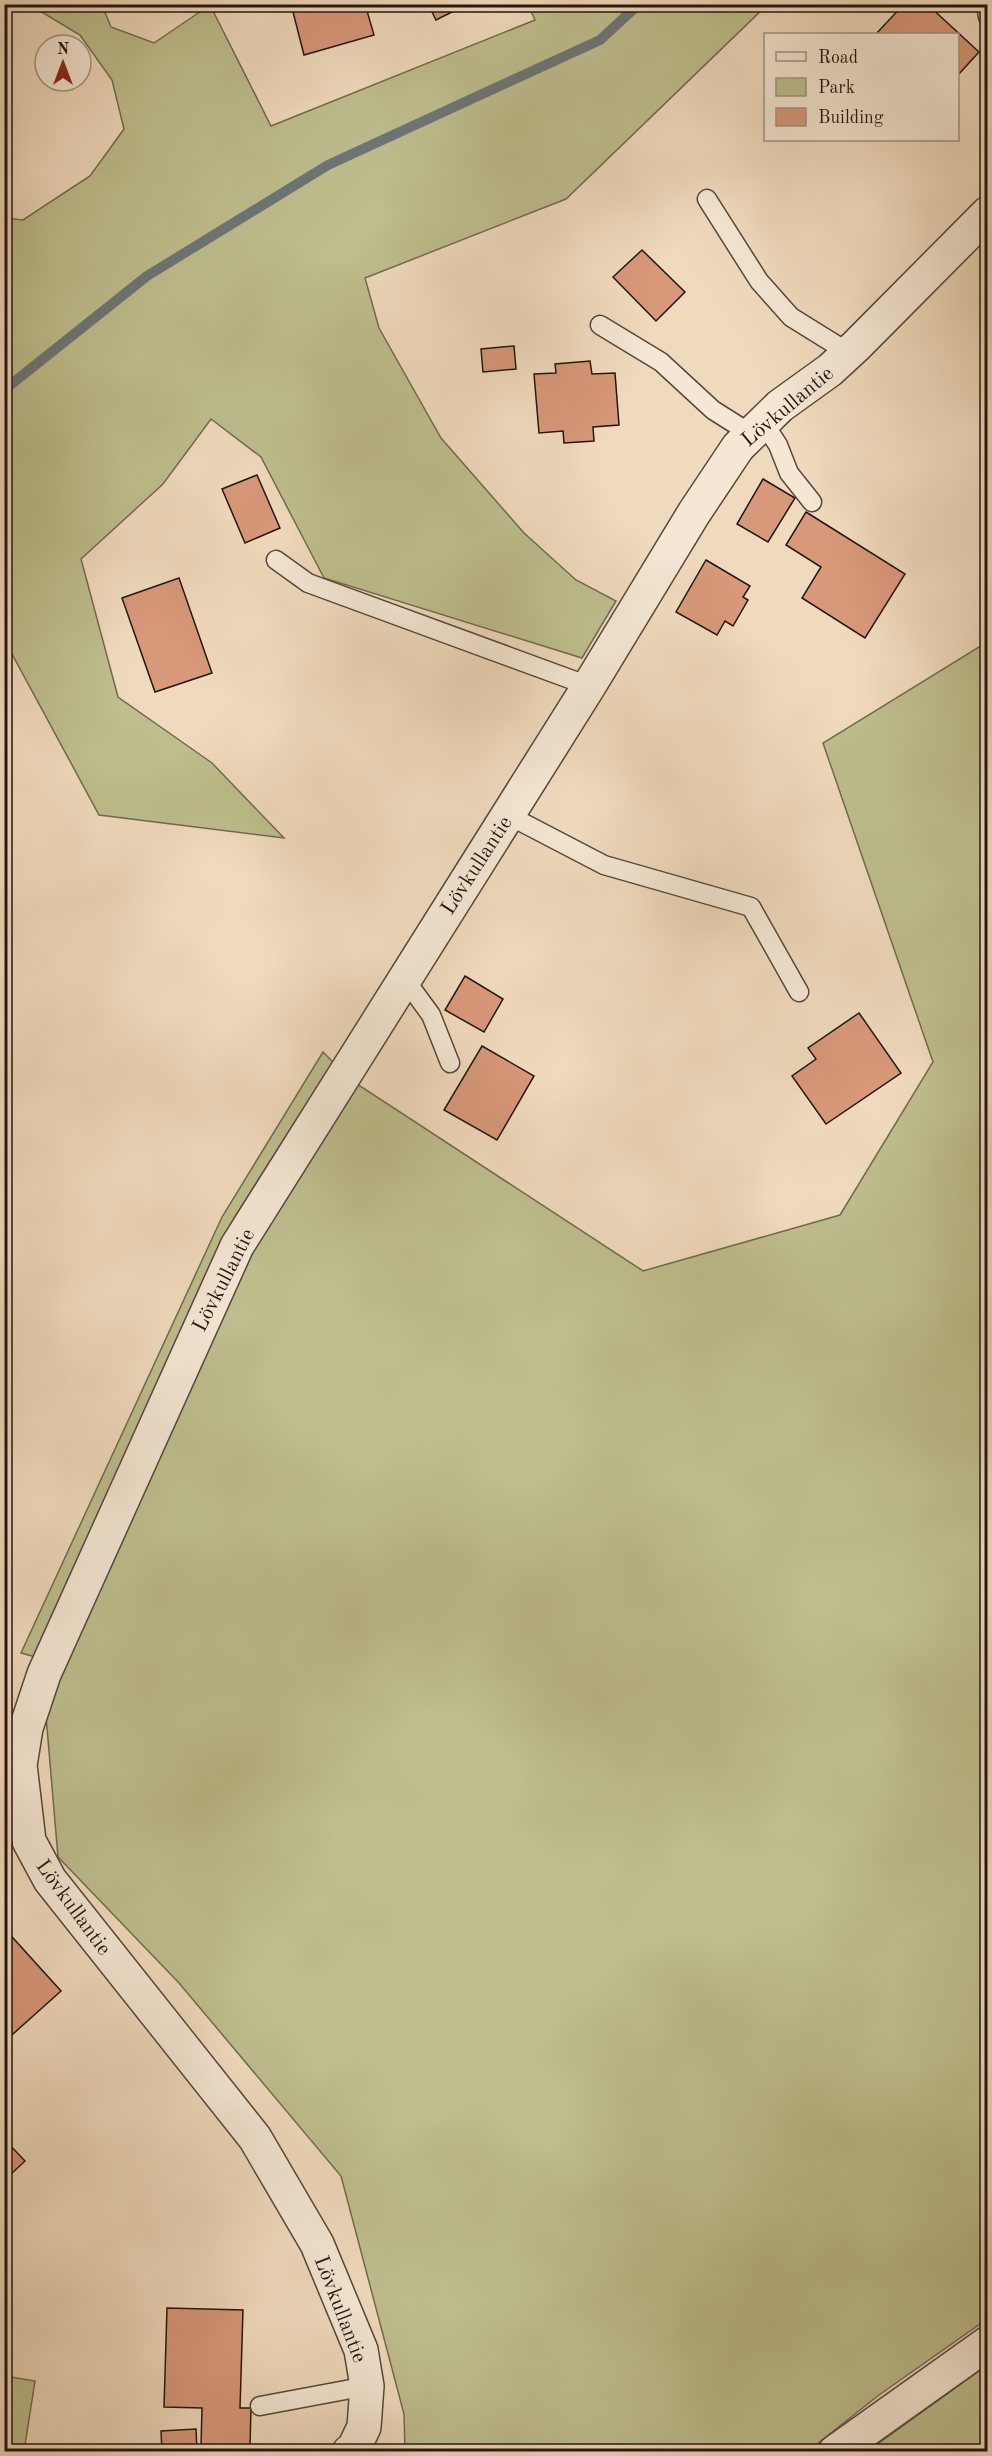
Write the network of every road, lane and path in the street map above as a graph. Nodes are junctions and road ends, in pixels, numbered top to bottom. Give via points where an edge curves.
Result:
1 (986, 4) edge
2 (987, 17) edge
3 (707, 199) dead end
4 (984, 224) edge
5 (600, 325) dead end
6 (849, 353) junction
7 (757, 428) junction
8 (812, 502) dead end
9 (276, 560) dead end
10 (590, 686) junction
11 (508, 815) junction
12 (404, 978) junction
13 (799, 992) dead end
14 (450, 1063) dead end
15 (14, 1737) edge
16 (987, 2343) edge
17 (367, 2386) junction
18 (260, 2406) dead end
19 (353, 2450) edge
20 (835, 2451) edge

1 - 2 lane
3 - 6 lane via 759,281 785,310
4 - 6 street, Lövkullantie
5 - 7 lane via 661,362 713,410
6 - 7 street, Lövkullantie
7 - 8 lane via 778,446 789,473
7 - 10 street, Lövkullantie via 738,447 694,513
9 - 10 lane via 308,583
10 - 11 street, Lövkullantie
11 - 12 street, Lövkullantie
11 - 13 lane via 604,865 751,907
12 - 14 lane via 431,1015
12 - 15 street, Lövkullantie via 237,1246
15 - 17 street, Lövkullantie via 29,1842 50,1880 255,2138 317,2244 360,2350
16 - 20 street
17 - 18 lane
17 - 19 street, Lövkullantie via 364,2427

